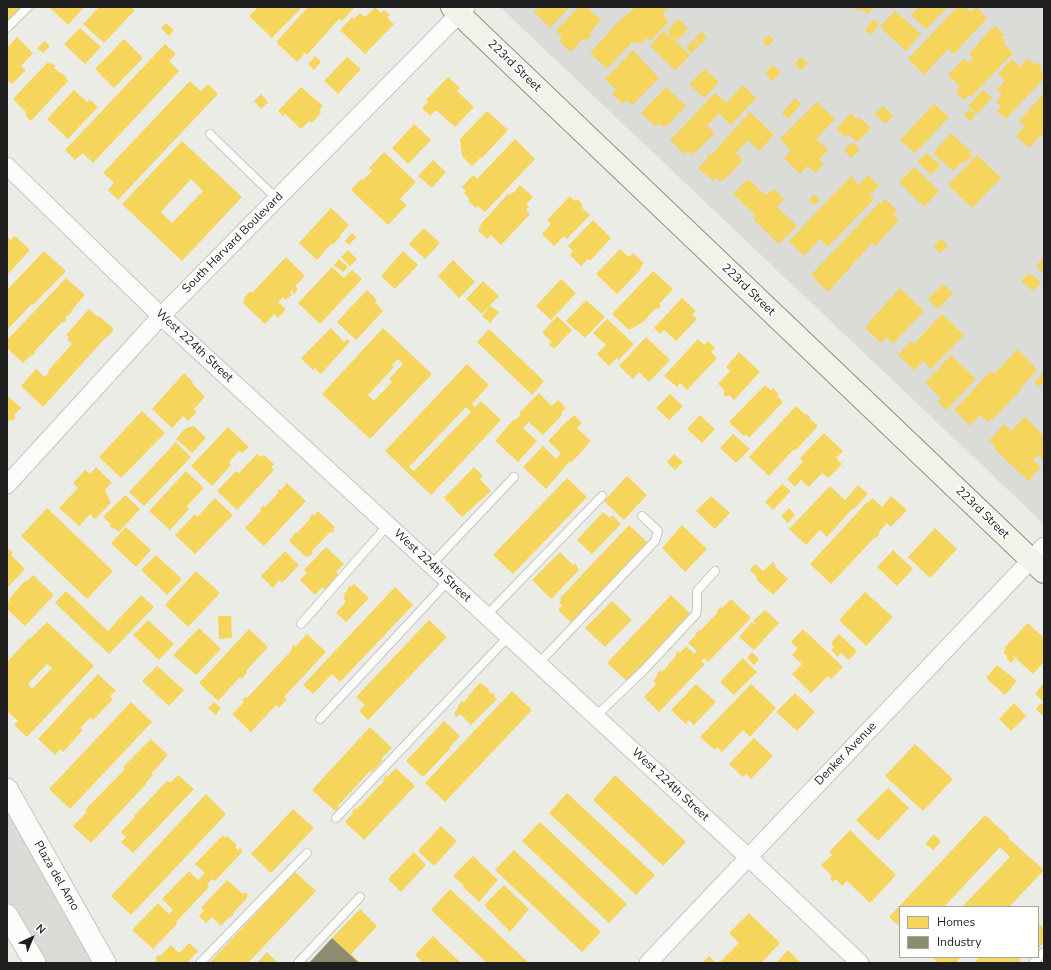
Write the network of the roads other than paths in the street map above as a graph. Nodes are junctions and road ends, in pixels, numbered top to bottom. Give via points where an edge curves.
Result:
1 (28, 7) edge
2 (459, 9) edge
3 (7, 28) edge
4 (210, 134) dead end
5 (7, 166) edge
6 (277, 199) junction
7 (162, 316) junction
8 (514, 477) dead end
9 (7, 485) edge
10 (602, 496) dead end
11 (642, 516) dead end
12 (388, 525) junction
13 (1040, 559) edge
14 (431, 565) junction
15 (715, 571) dead end
16 (448, 581) junction
17 (486, 616) junction
18 (301, 624) dead end
19 (509, 636) junction
20 (538, 664) junction
21 (596, 716) junction
22 (320, 719) dead end
23 (7, 790) edge
24 (336, 818) dead end
25 (307, 853) dead end
26 (748, 857) junction
27 (360, 897) dead end
28 (7, 915) edge
29 (35, 963) edge
30 (106, 963) edge
31 (200, 963) edge
32 (298, 963) edge
33 (648, 963) edge
34 (860, 963) edge

1 - 3 lane
2 - 6 street, South Harvard Boulevard
2 - 13 main road, 223rd Street
4 - 6 lane
5 - 7 street, West 224th Street
6 - 7 street, South Harvard Boulevard
7 - 9 street, South Harvard Boulevard
7 - 12 street, West 224th Street
8 - 14 lane
10 - 17 lane
11 - 20 lane via 658,532 655,541
12 - 14 street, West 224th Street
12 - 18 lane
13 - 26 street, Denker Avenue
14 - 16 street, West 224th Street
15 - 21 lane via 696,591 696,614 644,670
16 - 17 street, West 224th Street
16 - 22 lane
17 - 19 street, West 224th Street
19 - 20 street, West 224th Street
19 - 24 lane
20 - 21 street, West 224th Street
21 - 26 street, West 224th Street
23 - 30 street, Plaza del Amo
25 - 31 lane
26 - 33 street, Denker Avenue
26 - 34 street, West 224th Street
27 - 32 lane
28 - 29 street

